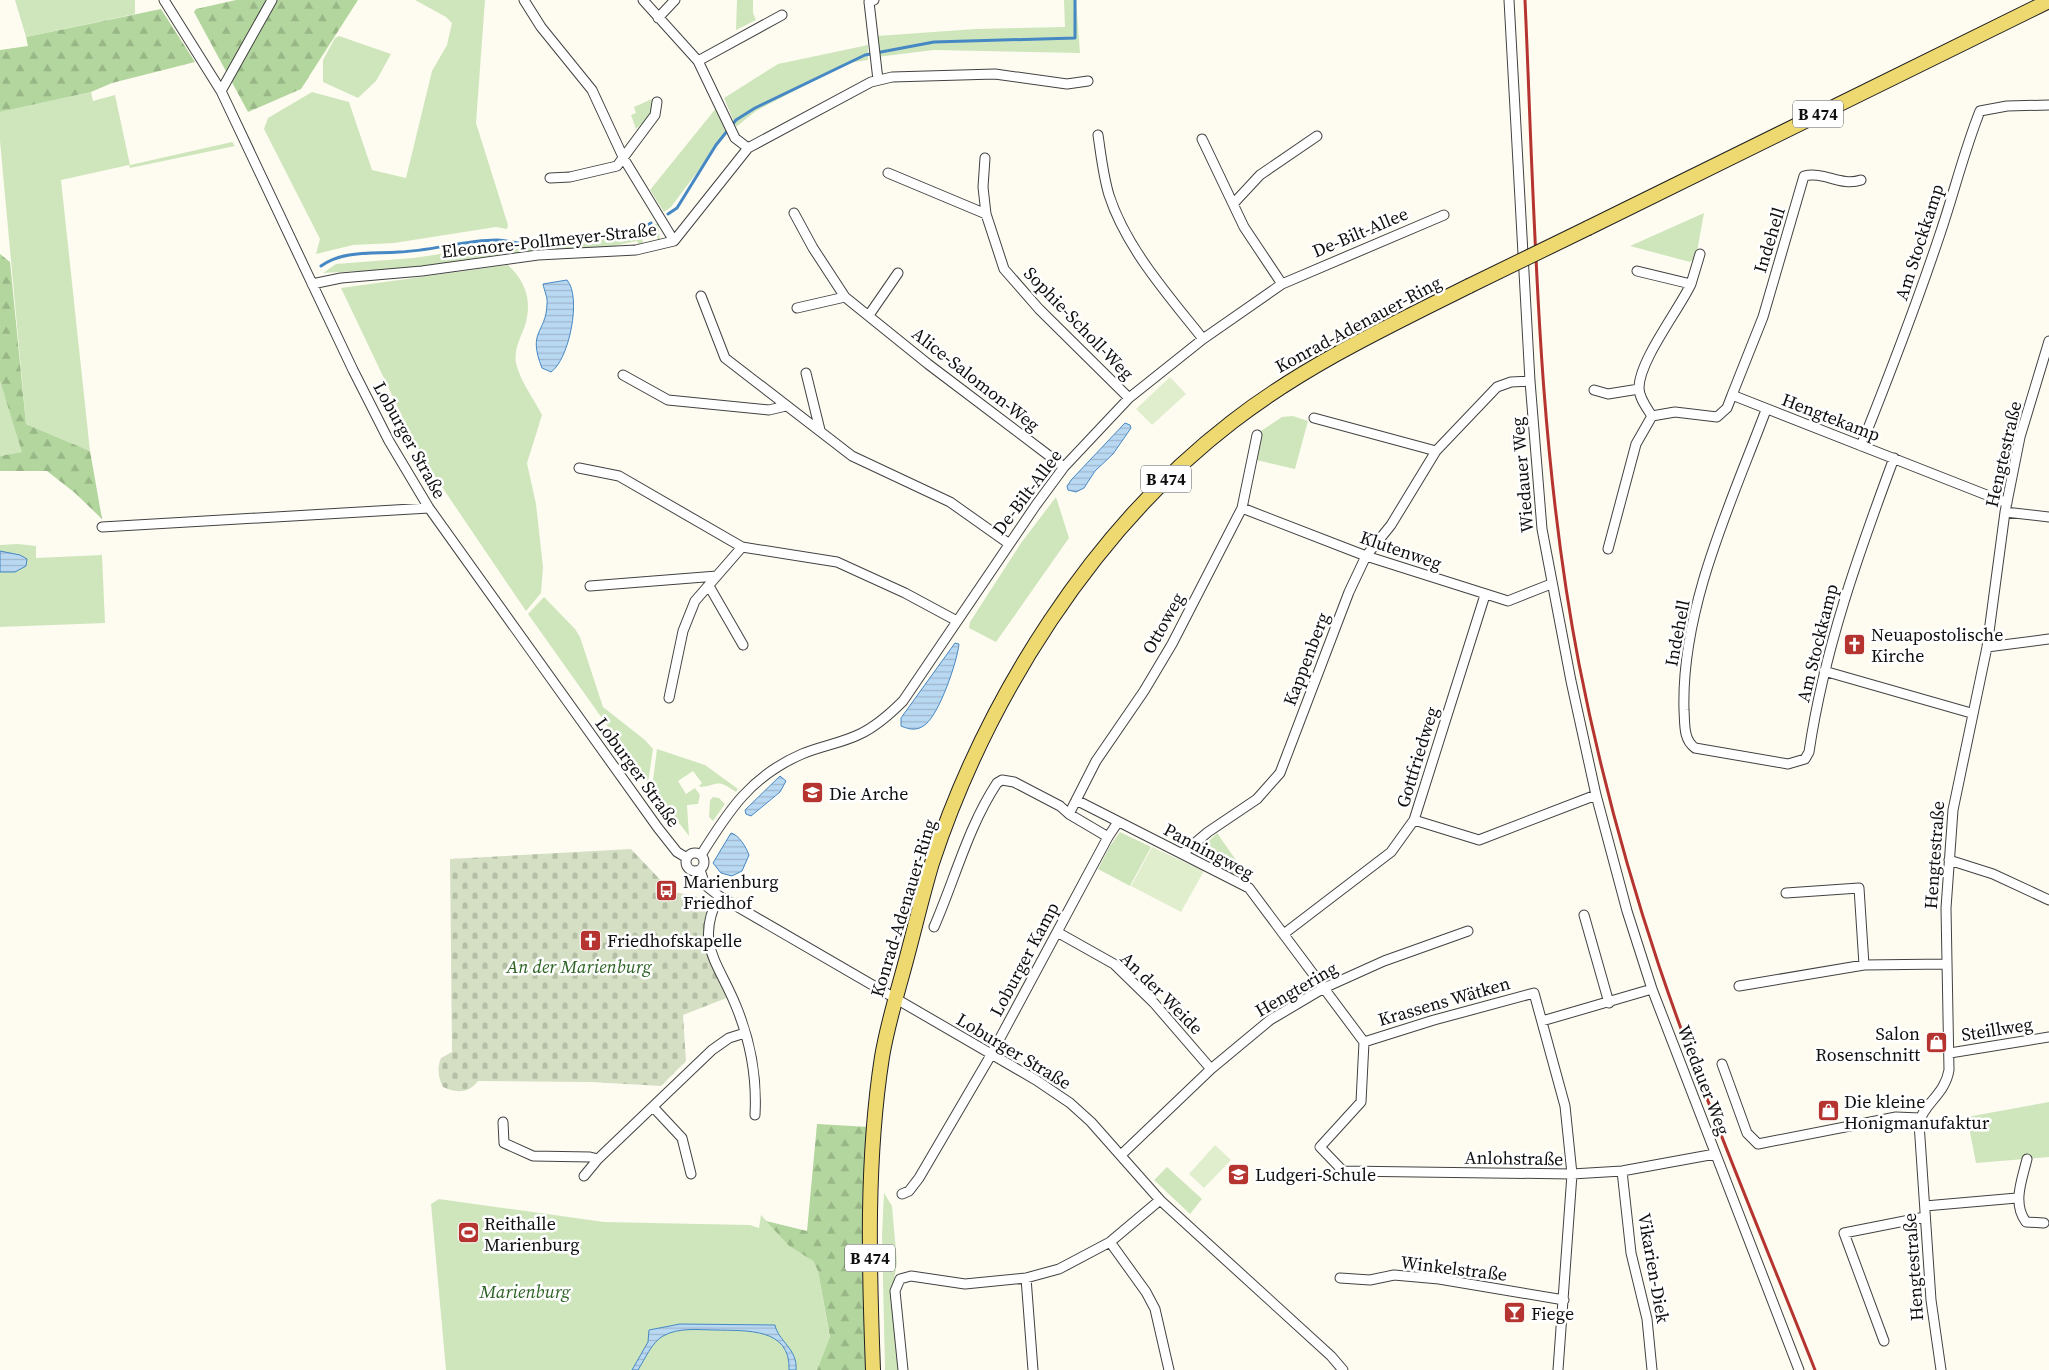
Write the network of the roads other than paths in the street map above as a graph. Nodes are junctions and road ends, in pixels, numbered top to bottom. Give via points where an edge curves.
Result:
1 (164, 0) edge
2 (272, 0) edge
3 (524, 0) edge
4 (643, 0) edge
5 (675, 0) edge
6 (1509, 0) edge
7 (870, 1) edge
8 (2049, 1) edge
9 (782, 15) dead end
10 (658, 18) junction
11 (698, 61) junction
12 (878, 80) junction
13 (1088, 81) dead end
14 (221, 91) junction
15 (657, 102) dead end
16 (2049, 105) edge
17 (1098, 134) dead end
18 (1317, 136) dead end
19 (1202, 139) dead end
20 (748, 148) junction
21 (985, 158) dead end
22 (624, 159) junction
23 (888, 173) dead end
24 (550, 178) dead end
25 (1860, 180) dead end
26 (1233, 204) junction
27 (794, 213) dead end
28 (986, 214) junction
29 (1444, 215) dead end
30 (674, 240) junction
31 (1700, 254) dead end
32 (1637, 271) dead end
33 (898, 273) dead end
34 (312, 284) junction
35 (1282, 284) junction
36 (1691, 284) junction
37 (701, 296) dead end
38 (845, 297) junction
39 (797, 308) dead end
40 (868, 315) junction
41 (1203, 339) junction
42 (2049, 341) edge
43 (806, 373) dead end
44 (623, 376) dead end
45 (1530, 381) junction
46 (1639, 389) junction
47 (1594, 390) dead end
48 (1732, 395) junction
49 (1128, 398) junction
50 (786, 406) junction
51 (1766, 410) junction
52 (1652, 416) junction
53 (1314, 418) dead end
54 (820, 430) junction
55 (1257, 434) dead end
56 (1861, 446) junction
57 (1436, 451) junction
58 (1894, 458) junction
59 (1064, 467) junction
60 (579, 468) dead end
61 (2006, 507) junction
62 (429, 508) junction
63 (1242, 508) junction
64 (2049, 517) edge
65 (102, 528) dead end
66 (1008, 543) junction
67 (742, 547) junction
68 (1608, 549) dead end
69 (1366, 556) junction
70 (717, 576) junction
71 (1552, 584) junction
72 (590, 586) dead end
73 (708, 586) junction
74 (1485, 595) junction
75 (957, 621) junction
76 (2049, 639) edge
77 (742, 645) dead end
78 (1987, 647) junction
79 (1824, 671) junction
80 (669, 698) dead end
81 (1972, 713) junction
82 (1809, 752) joint
83 (1596, 795) junction
84 (1076, 800) junction
85 (1069, 814) junction
86 (1414, 820) junction
87 (1118, 822) junction
88 (1108, 836) junction
89 (1182, 854) junction
90 (701, 855) junction
91 (687, 858) junction
92 (1949, 860) junction
93 (700, 870) junction
94 (1786, 892) dead end
95 (719, 896) junction
96 (2049, 900) edge
97 (1584, 915) dead end
98 (934, 927) dead end
99 (1468, 930) dead end
100 (1057, 932) junction
101 (1285, 933) junction
102 (1946, 964) junction
103 (1864, 965) junction
104 (1739, 986) dead end
105 (1324, 988) junction
106 (1652, 989) junction
107 (895, 998) junction
108 (1609, 1003) junction
109 (1542, 1021) junction
110 (745, 1033) junction
111 (2049, 1037) edge
112 (1364, 1042) junction
113 (1950, 1053) junction
114 (991, 1055) junction
115 (1722, 1064) dead end
116 (1211, 1069) junction
117 (654, 1108) junction
118 (755, 1115) dead end
119 (1920, 1118) junction
120 (504, 1122) dead end
121 (1715, 1154) junction
122 (1121, 1155) junction
123 (2027, 1159) dead end
124 (598, 1160) junction
125 (1622, 1171) junction
126 (691, 1174) dead end
127 (1572, 1174) junction
128 (584, 1176) dead end
129 (902, 1194) dead end
130 (2018, 1198) junction
131 (1160, 1200) junction
132 (1925, 1206) junction
133 (1925, 1217) junction
134 (2044, 1223) dead end
135 (1110, 1242) junction
136 (1026, 1278) junction
137 (1340, 1278) dead end
138 (1564, 1300) junction
139 (1884, 1341) dead end
140 (873, 1370) edge
141 (903, 1370) edge
142 (1034, 1370) edge
143 (1169, 1370) edge
144 (1343, 1370) edge
145 (1558, 1370) edge
146 (1652, 1370) edge
147 (1799, 1370) edge
148 (1941, 1370) edge

1 - 14 street, Loburger Straße
2 - 14 street
3 - 22 street via 592,90
4 - 10 street
5 - 10 street
6 - 45 street, Wiedauer Weg
7 - 12 street
8 - 107 main road, Konrad-Adenauer-Ring / B 474, bridge via 1330,357 1218,433 1169,476 1106,545 1025,662 955,802 931,866
9 - 11 street
10 - 11 street
11 - 20 street via 735,138
12 - 13 street, Eleonore-Pollmeyer-Straße via 995,74 1067,84
12 - 20 street, Eleonore-Pollmeyer-Straße
14 - 34 street, Loburger Straße
15 - 22 street via 655,115
16 - 56 street, Am Stockkamp via 2007,106 1980,111 1913,314
17 - 41 street via 1110,197 1140,258
18 - 26 street via 1260,175
19 - 26 street
20 - 30 street, Eleonore-Pollmeyer-Straße
21 - 28 street, Sophie-Scholl-Weg via 983,187
22 - 24 street via 617,166 570,177
22 - 30 street
23 - 28 street
25 - 48 street, Indehell via 1850,183 1816,174 1804,176 1763,316
26 - 35 street
27 - 38 street, Alice-Salomon-Weg
28 - 49 street, Sophie-Scholl-Weg via 1004,269
29 - 35 street, De-Bilt-Allee
30 - 34 street, Eleonore-Pollmeyer-Straße via 636,250 538,255
31 - 36 street
32 - 36 street
33 - 40 street
34 - 62 street, Loburger Straße via 389,441
35 - 41 street, De-Bilt-Allee
36 - 46 street via 1649,358
37 - 50 street via 725,358
38 - 39 street
38 - 40 street, Alice-Salomon-Weg
40 - 59 street, Alice-Salomon-Weg
41 - 49 street, De-Bilt-Allee
42 - 61 street, Hengtestraße via 2020,437
43 - 54 street
44 - 50 street via 668,400 769,410
45 - 57 street, Kappenberg via 1497,387
45 - 71 street, Wiedauer Weg via 1542,529
46 - 47 street via 1608,394
46 - 52 street
48 - 51 street, Hengtekamp
48 - 52 street via 1727,408 1717,418 1675,412
49 - 59 street, De-Bilt-Allee
50 - 54 street
51 - 56 street, Hengtekamp
51 - 82 street, Indehell via 1709,564 1692,622 1684,685 1686,737 1690,745 1702,751 1788,764 1805,759
52 - 68 street via 1636,444
53 - 57 street
54 - 66 street via 852,456 950,502
55 - 63 street, Ottoweg
56 - 58 street, Hengtekamp
57 - 69 street, Kappenberg via 1391,524
58 - 61 street, Hengtekamp
58 - 79 street, Am Stockkamp via 1852,572
59 - 66 street, De-Bilt-Allee
60 - 67 street via 619,476
61 - 64 street, Hengtekamp
61 - 78 street, Hengtestraße
62 - 65 street
62 - 91 street, Loburger Straße via 658,828 677,852
63 - 69 street, Klutenweg
63 - 84 street, Ottoweg via 1172,644 1096,761
66 - 75 street, De-Bilt-Allee
67 - 70 street
67 - 75 street via 837,562
69 - 74 street, Klutenweg
69 - 89 street, Kappenberg via 1280,773 1257,799
70 - 72 street
70 - 73 street
71 - 74 street, Klutenweg via 1508,601
71 - 83 street, Wiedauer Weg
73 - 77 street
73 - 80 street via 695,601 683,631
74 - 86 street, Gottfriedweg
75 - 90 street, De-Bilt-Allee via 912,690 893,711 861,733 801,755 764,776 735,802
76 - 78 street
78 - 81 street, Hengtestraße
79 - 81 street
79 - 82 street, Am Stockkamp
81 - 92 street, Hengtestraße via 1953,810
83 - 86 street via 1479,840
83 - 106 street, Wiedauer Weg
84 - 85 street, Ottoweg
84 - 87 street, Panningweg
85 - 88 street
85 - 98 street via 1014,782 1002,780 997,783 966,840 954,882
86 - 101 street, Gottfriedweg via 1390,852
87 - 88 street
87 - 89 street, Panningweg
88 - 100 street, Loburger Kamp
89 - 101 street, Panningweg via 1250,888
90 - 91 street via 694,853
90 - 93 street via 704,863
91 - 93 street via 689,868
92 - 96 street via 1993,874
92 - 102 street, Hengtestraße
93 - 95 street, Loburger Straße via 705,885
94 - 103 street via 1859,888
95 - 107 street, Loburger Straße
95 - 110 street via 709,918 709,941
97 - 108 street
99 - 105 street, Hengtering via 1384,961
100 - 114 street, Loburger Kamp
100 - 116 street, An der Weide via 1114,964 1154,1003
101 - 105 street, Panningweg
102 - 103 street
102 - 113 street, Hengtestraße
103 - 104 street
105 - 112 street, Panningweg
105 - 116 street, Hengtering via 1270,1020
106 - 108 street
106 - 121 street, Wiedauer Weg
107 - 114 street, Loburger Straße
107 - 140 main road, Konrad-Adenauer-Ring / B 474 via 882,1057 873,1146 870,1238
108 - 109 street
109 - 112 street, Krassens Wätken via 1534,993
109 - 127 street via 1565,1106
110 - 117 street via 729,1038 712,1050
110 - 118 street via 752,1066
111 - 113 street, Steillweg
112 - 127 street, Anlohstraße via 1361,1102 1320,1147 1343,1171
113 - 119 street, Hengtestraße via 1946,1084
114 - 122 street, Loburger Straße via 1070,1103
114 - 129 street, Loburger Kamp via 919,1178
115 - 119 street via 1747,1133 1758,1144 1896,1117
116 - 122 street, Hengtering
117 - 124 street
117 - 126 street via 686,1145
119 - 132 street, Hengtestraße via 1918,1128
120 - 124 street via 504,1143 516,1149 534,1156
121 - 125 street, Anlohstraße
121 - 147 street, Wiedauer Weg
122 - 131 street, Loburger Straße
123 - 130 street
124 - 128 street
125 - 127 street, Anlohstraße
125 - 146 street, Vikarien-Diek via 1631,1253 1647,1320
127 - 138 street
130 - 132 street
130 - 134 street via 2020,1212 2026,1222
131 - 135 street
131 - 144 street, Loburger Straße
132 - 133 street, Hengtestraße
133 - 139 street via 1844,1233
133 - 148 street, Hengtestraße via 1934,1334
135 - 136 street via 1059,1269
135 - 143 street via 1155,1309
136 - 141 street via 965,1284 911,1276 900,1279 895,1291
136 - 142 street
137 - 138 street, Winkelstraße via 1370,1280 1394,1275 1439,1279
138 - 145 street

